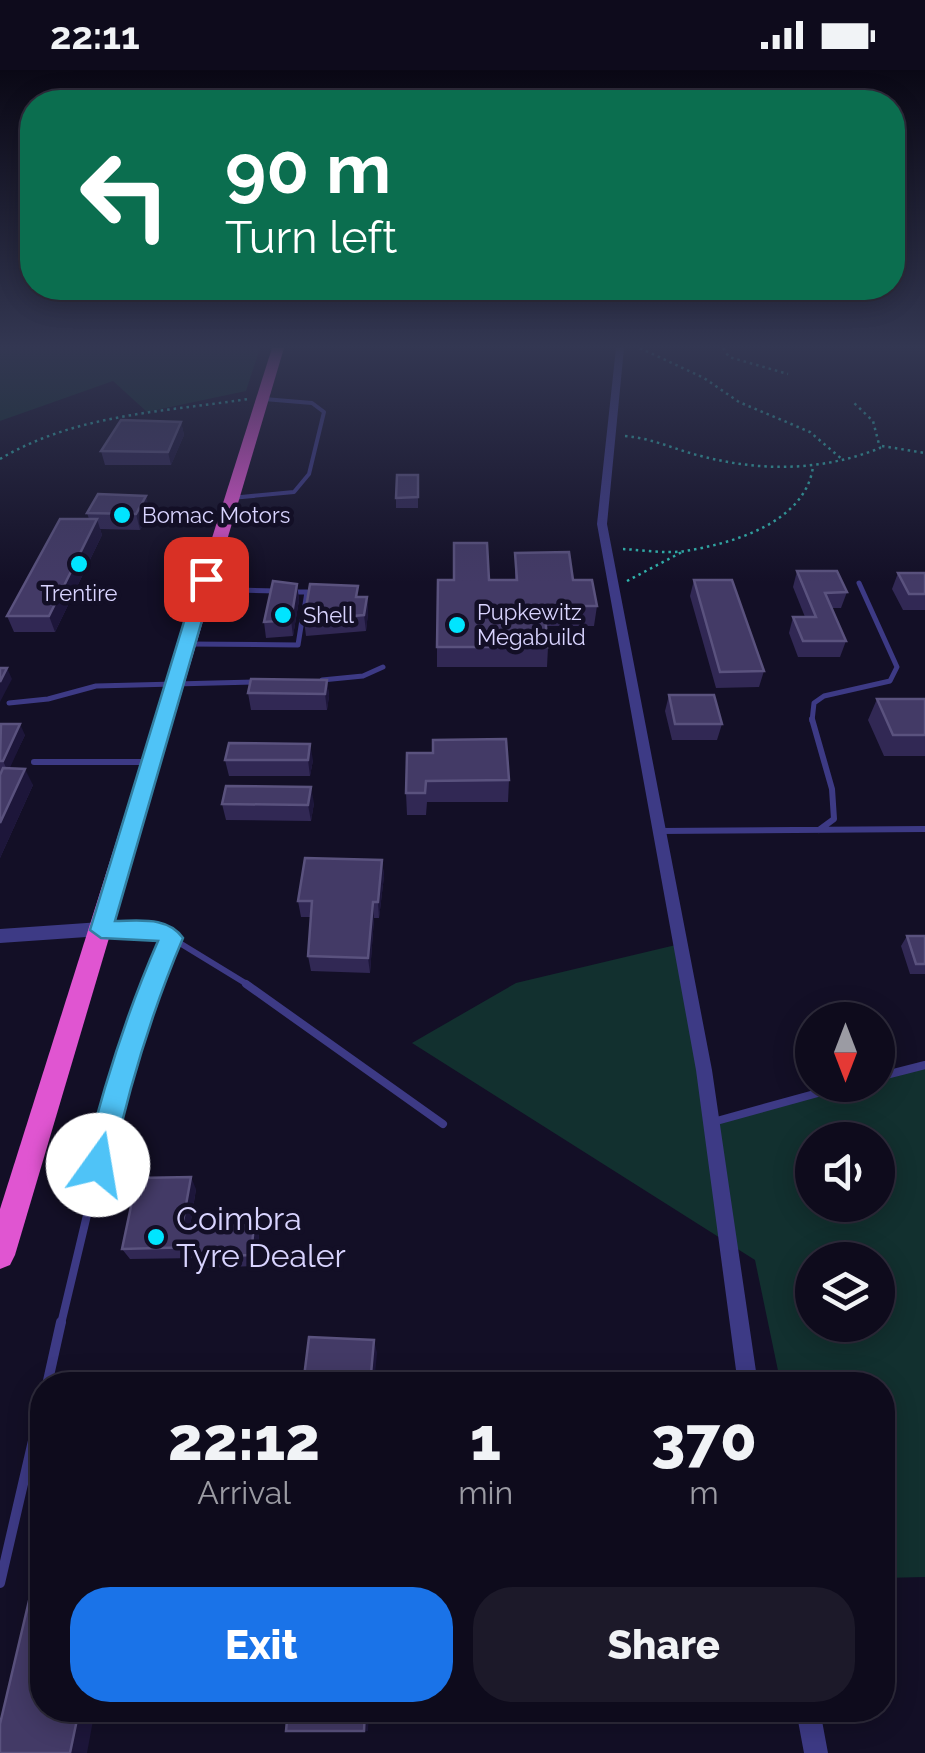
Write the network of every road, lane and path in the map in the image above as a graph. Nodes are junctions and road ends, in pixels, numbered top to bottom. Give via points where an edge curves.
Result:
1 (77, 427) edge
2 (254, 427) edge
3 (320, 427) edge
4 (612, 427) edge
5 (797, 427) edge
6 (874, 427) edge
7 (611, 435) junction
8 (880, 446) junction
9 (925, 454) edge
10 (0, 459) edge
11 (844, 460) junction
12 (812, 466) junction
13 (230, 498) junction
14 (606, 548) junction
15 (684, 551) junction
16 (206, 579) junction
17 (860, 583) dead end
18 (614, 588) junction
19 (304, 610) edge
20 (302, 620) edge
21 (188, 644) junction
22 (384, 667) dead end
23 (310, 680) edge
24 (272, 681) edge
25 (176, 683) junction
26 (10, 703) dead end
27 (34, 762) dead end
28 (152, 762) junction
29 (925, 829) edge
30 (819, 830) junction
31 (659, 831) junction
32 (101, 930) junction
33 (0, 936) edge
34 (172, 938) junction
35 (925, 1065) edge
36 (895, 1073) edge
37 (795, 1100) edge
38 (711, 1123) junction
39 (442, 1124) dead end
40 (0, 1255) edge
41 (49, 1372) edge
42 (746, 1372) edge
43 (30, 1452) edge
44 (2, 1570) edge
45 (0, 1583) edge
46 (810, 1722) edge
47 (816, 1753) edge

1 - 10 path
2 - 13 highway
3 - 13 lane via 305,484 291,496
4 - 7 street
5 - 11 path
6 - 8 path
7 - 12 path via 652,438 712,458
7 - 14 street via 602,524
8 - 9 path
8 - 11 path
11 - 12 path
12 - 15 path via 810,487 790,512 755,531
13 - 16 highway
14 - 15 path
14 - 18 street
15 - 18 path
16 - 19 lane via 238,590 307,592
16 - 21 highway
17 - 30 lane via 898,667 890,681 814,703 812,724 837,804 834,819
18 - 31 street
20 - 21 lane via 298,644
21 - 25 highway
22 - 23 lane via 363,676
24 - 25 lane
25 - 26 lane via 96,686
25 - 28 highway
27 - 28 lane
28 - 32 highway
29 - 30 lane
30 - 31 lane
31 - 38 street
32 - 33 street
32 - 34 lane via 160,930
32 - 40 highway
34 - 39 lane
34 - 41 lane via 114,1097
35 - 36 lane
37 - 38 lane
38 - 42 street
43 - 44 lane
44 - 45 lane
46 - 47 street

